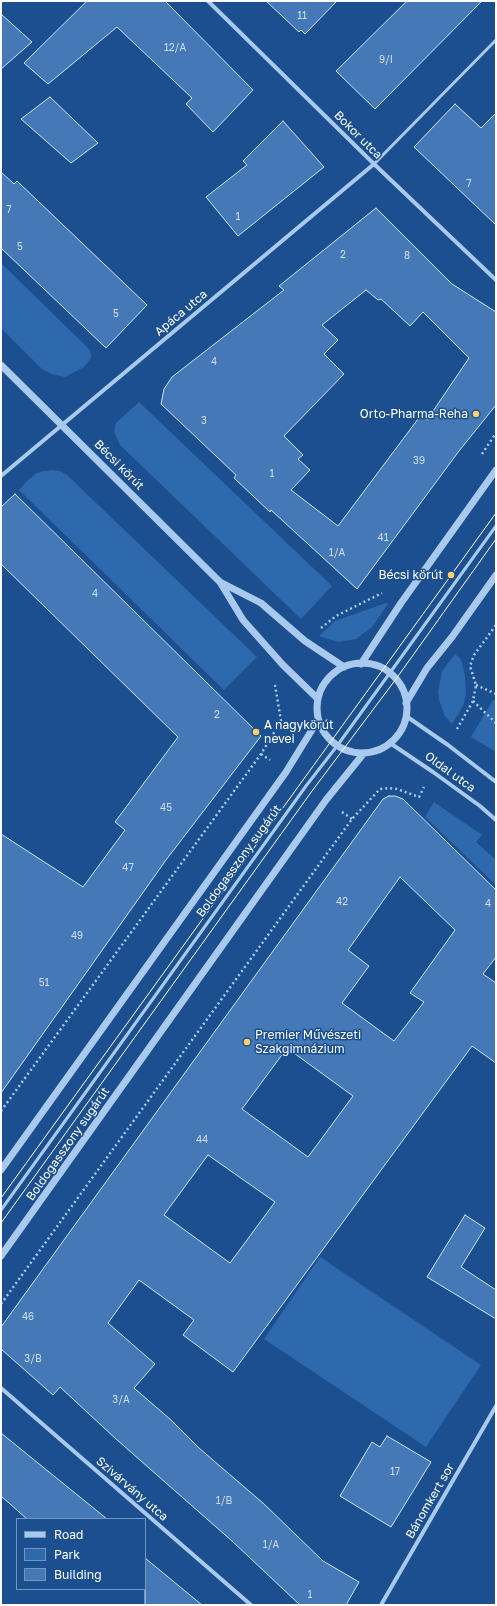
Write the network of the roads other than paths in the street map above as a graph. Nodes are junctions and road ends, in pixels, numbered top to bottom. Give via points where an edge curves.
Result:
1 (208, 1) edge
2 (496, 40) edge
3 (374, 164) junction
4 (496, 280) edge
5 (1, 365) edge
6 (62, 425) junction
7 (496, 470) edge
8 (1, 476) edge
9 (496, 526) edge
10 (496, 575) edge
11 (220, 582) junction
12 (361, 664) junction
13 (344, 667) junction
14 (390, 673) junction
15 (318, 699) junction
16 (406, 703) junction
17 (406, 716) junction
18 (318, 720) junction
19 (390, 743) junction
20 (337, 746) junction
21 (364, 753) junction
22 (496, 782) edge
23 (496, 820) edge
24 (1, 1170) edge
25 (1, 1210) edge
26 (1, 1256) edge
27 (1, 1388) edge
28 (496, 1406) edge
29 (251, 1605) edge
30 (381, 1605) edge

1 - 3 street, Bokor utca
2 - 3 lane
3 - 4 street, Bokor utca
3 - 6 street, Apáca utca
5 - 6 street, Bécsi körút
6 - 8 street, Apáca utca
6 - 11 street, Bécsi körút
7 - 12 street via 401,602
9 - 14 lane, Boldogasszony sugárút
10 - 16 street via 427,668
11 - 13 street, Bécsi körút via 261,603 305,641
11 - 15 street, Bécsi körút via 243,620
12 - 13 street
12 - 14 street via 372,665
13 - 15 street via 323,685
14 - 16 street via 401,686
14 - 20 lane, Boldogasszony sugárút
15 - 18 street
16 - 17 street
17 - 19 street via 398,735
17 - 22 street, Oldal utca
18 - 20 street via 327,736
18 - 24 street, Boldogasszony sugárút via 286,772
19 - 21 street via 373,752
19 - 23 street, Oldal utca
20 - 21 street
20 - 25 lane, Boldogasszony sugárút
21 - 26 street, Boldogasszony sugárút via 326,800
27 - 29 street, Szivárvány utca
28 - 30 street, Bánomkert sor

